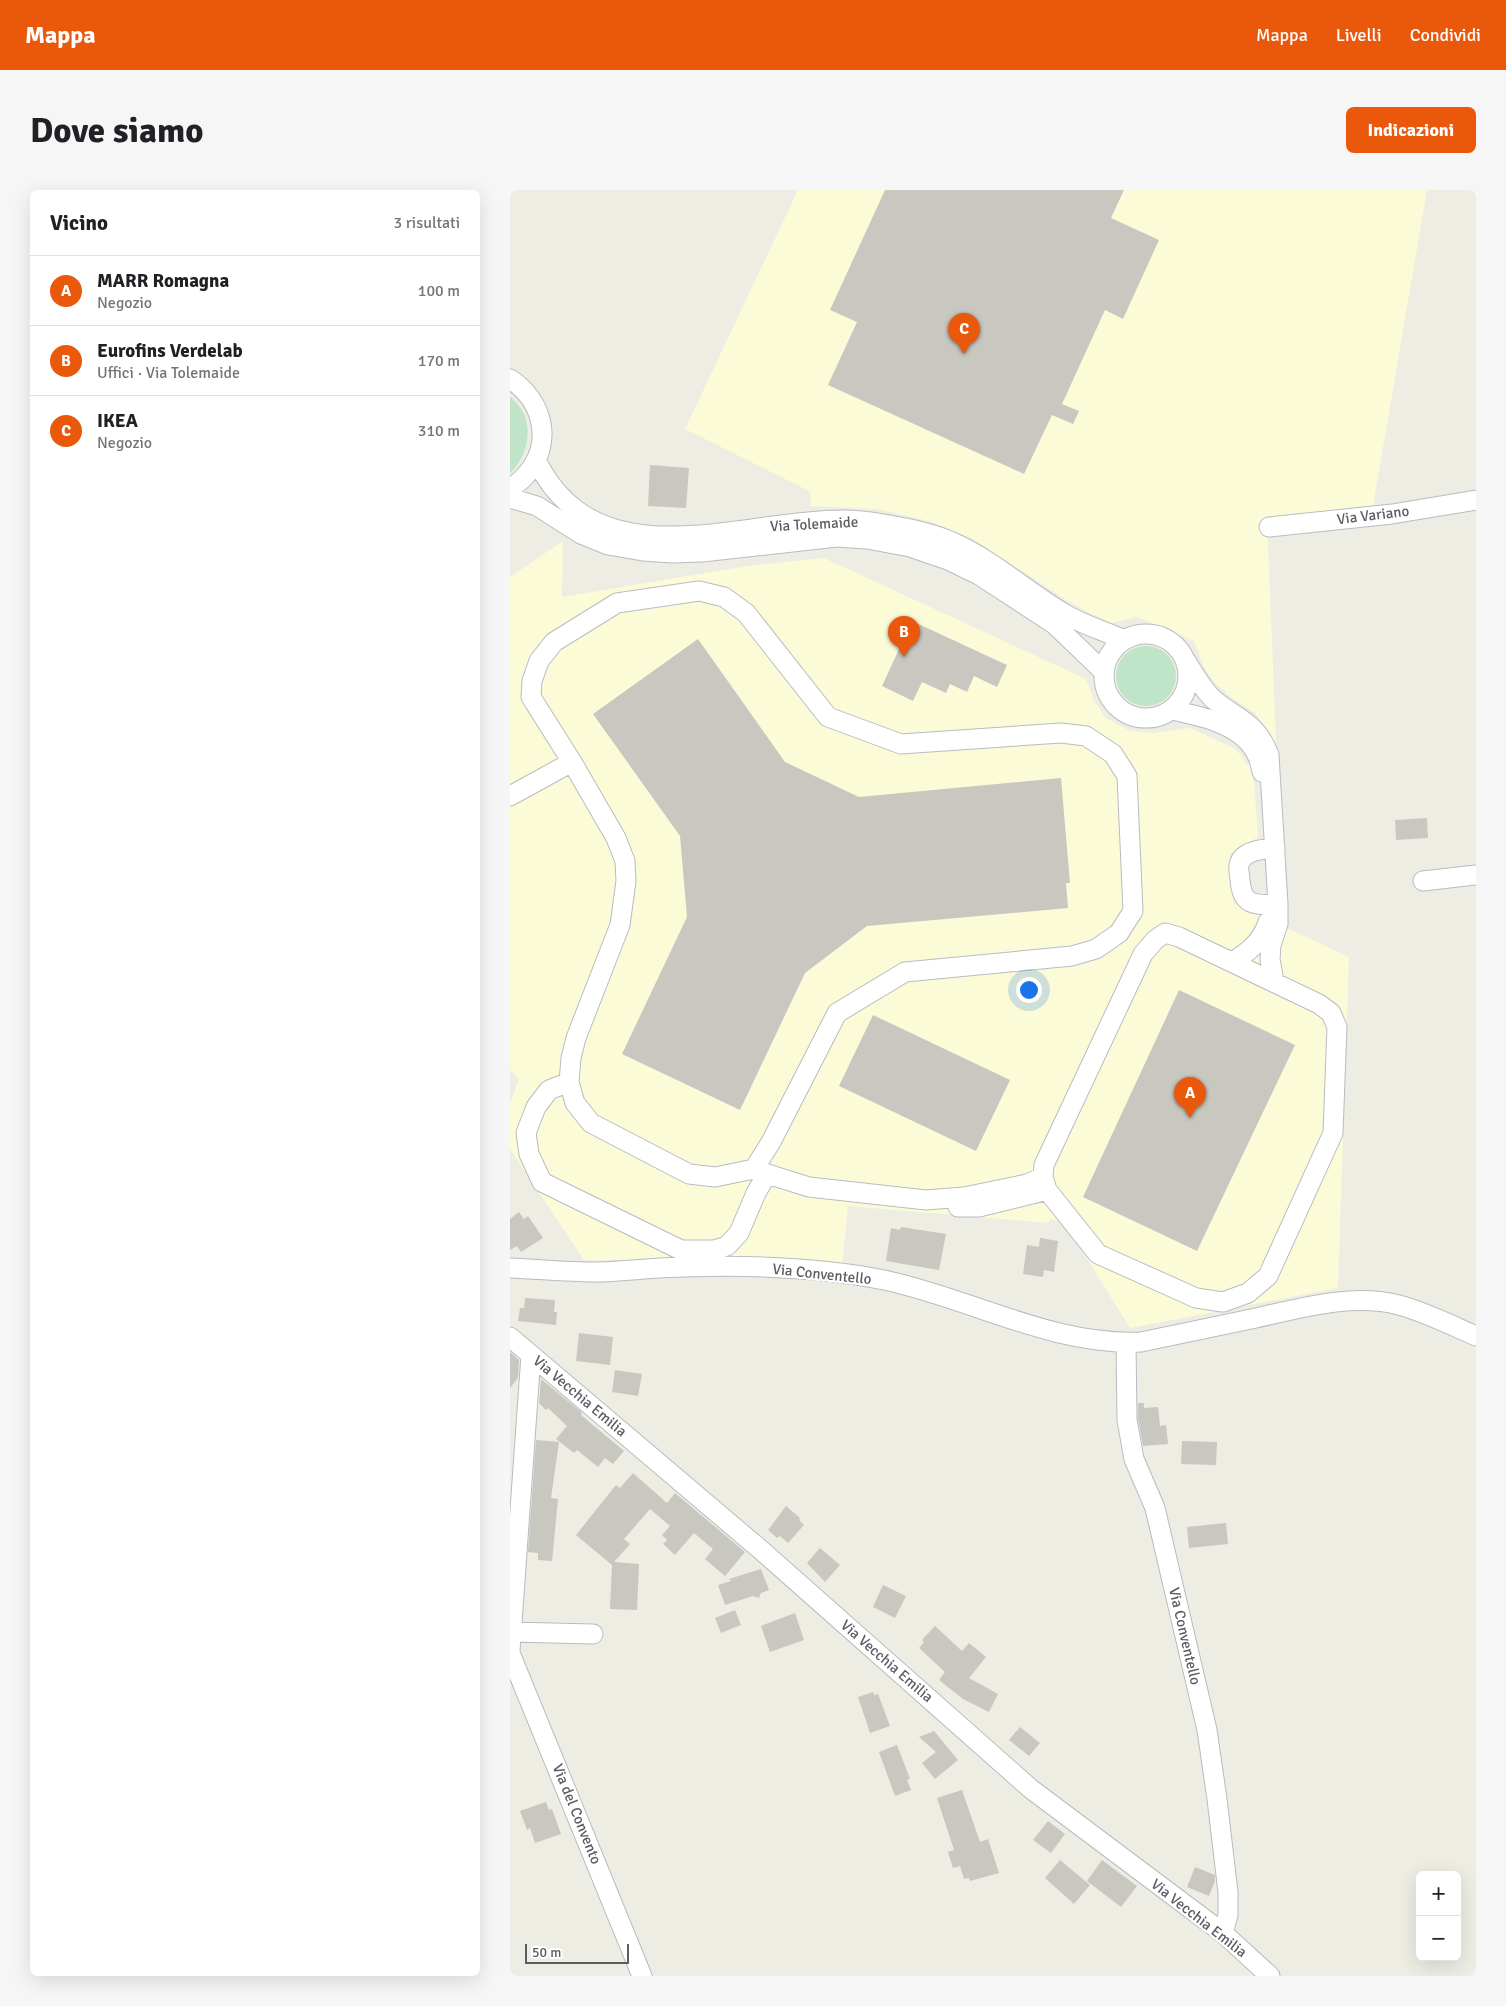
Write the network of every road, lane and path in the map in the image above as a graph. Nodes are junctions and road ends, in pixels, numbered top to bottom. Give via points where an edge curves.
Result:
1 (510, 379) edge
2 (536, 460) junction
3 (510, 489) edge
4 (510, 498) edge
5 (1476, 500) edge
6 (1269, 527) dead end
7 (1124, 640) junction
8 (1186, 661) junction
9 (1104, 672) junction
10 (1171, 710) junction
11 (572, 762) junction
12 (510, 796) edge
13 (1271, 848) junction
14 (1476, 875) edge
15 (1423, 881) dead end
16 (1274, 904) junction
17 (1232, 962) junction
18 (1274, 982) junction
19 (569, 1082) junction
20 (760, 1172) junction
21 (1045, 1183) junction
22 (510, 1268) edge
23 (1476, 1336) edge
24 (510, 1337) edge
25 (1126, 1343) junction
26 (531, 1355) junction
27 (515, 1513) edge
28 (593, 1634) dead end
29 (510, 1645) edge
30 (1223, 1934) junction
31 (642, 1976) edge
32 (1270, 1976) edge

1 - 2 street via 522,386 534,402 541,421 542,441
2 - 3 street via 525,477
2 - 7 street, Via Tolemaide via 546,480 570,505 606,526 646,536 679,537 839,520 908,528 949,540 1066,615
4 - 9 street, Via Tolemaide via 537,506 580,534 608,545 643,551 702,552 837,537 910,547 979,575 1054,624
5 - 6 street, Via Variano via 1392,514
7 - 8 street via 1140,634 1160,636 1180,649
7 - 9 street via 1110,654
8 - 10 street via 1187,688
8 - 13 street via 1212,697 1252,725 1264,741 1269,755
9 - 10 street via 1105,686 1120,709 1145,718
10 - 13 street via 1200,715 1227,726 1248,741 1258,757 1264,781
11 - 12 street
11 - 19 street via 616,838 625,861 626,881 620,925 576,1038
11 - 20 street via 531,697 539,661 554,642 617,602 699,591 724,597 746,612 828,718 901,744 1061,732 1086,736 1113,754 1127,776 1132,910 1119,933 1096,949 1072,956 905,972 837,1012 771,1142
13 - 16 street
13 - 16 street via 1254,851 1243,857 1239,864 1241,893 1246,900 1259,905
14 - 15 street
16 - 17 street via 1258,942
16 - 18 street via 1278,924 1270,959
17 - 18 street
17 - 21 street via 1180,937 1165,934 1143,954 1044,1164
18 - 21 street via 1320,1004 1331,1013 1337,1027 1333,1134 1268,1276 1248,1293 1222,1302 1196,1298 1098,1254
19 - 20 street via 575,1103 591,1123 689,1174 716,1177
19 - 20 street via 549,1090 536,1107 526,1133 528,1154 542,1182 681,1250 714,1250 726,1246 739,1233 756,1193
20 - 21 street via 809,1187 926,1200 964,1198
22 - 25 street, Via Conventello via 593,1272 685,1266 822,1271 884,1280 938,1294 1053,1332
23 - 25 street, Via Conventello via 1398,1305 1354,1302 1313,1306
24 - 26 street, Via Vecchia Emilia
25 - 30 street, Via Conventello via 1130,1441 1134,1459 1155,1508 1206,1730 1228,1892 1228,1915
26 - 27 street, Via del Convento
26 - 30 street, Via Vecchia Emilia via 761,1550 1031,1789
27 - 29 street, Via del Convento
28 - 29 street
29 - 31 street, Via del Convento
30 - 32 street, Via Vecchia Emilia

